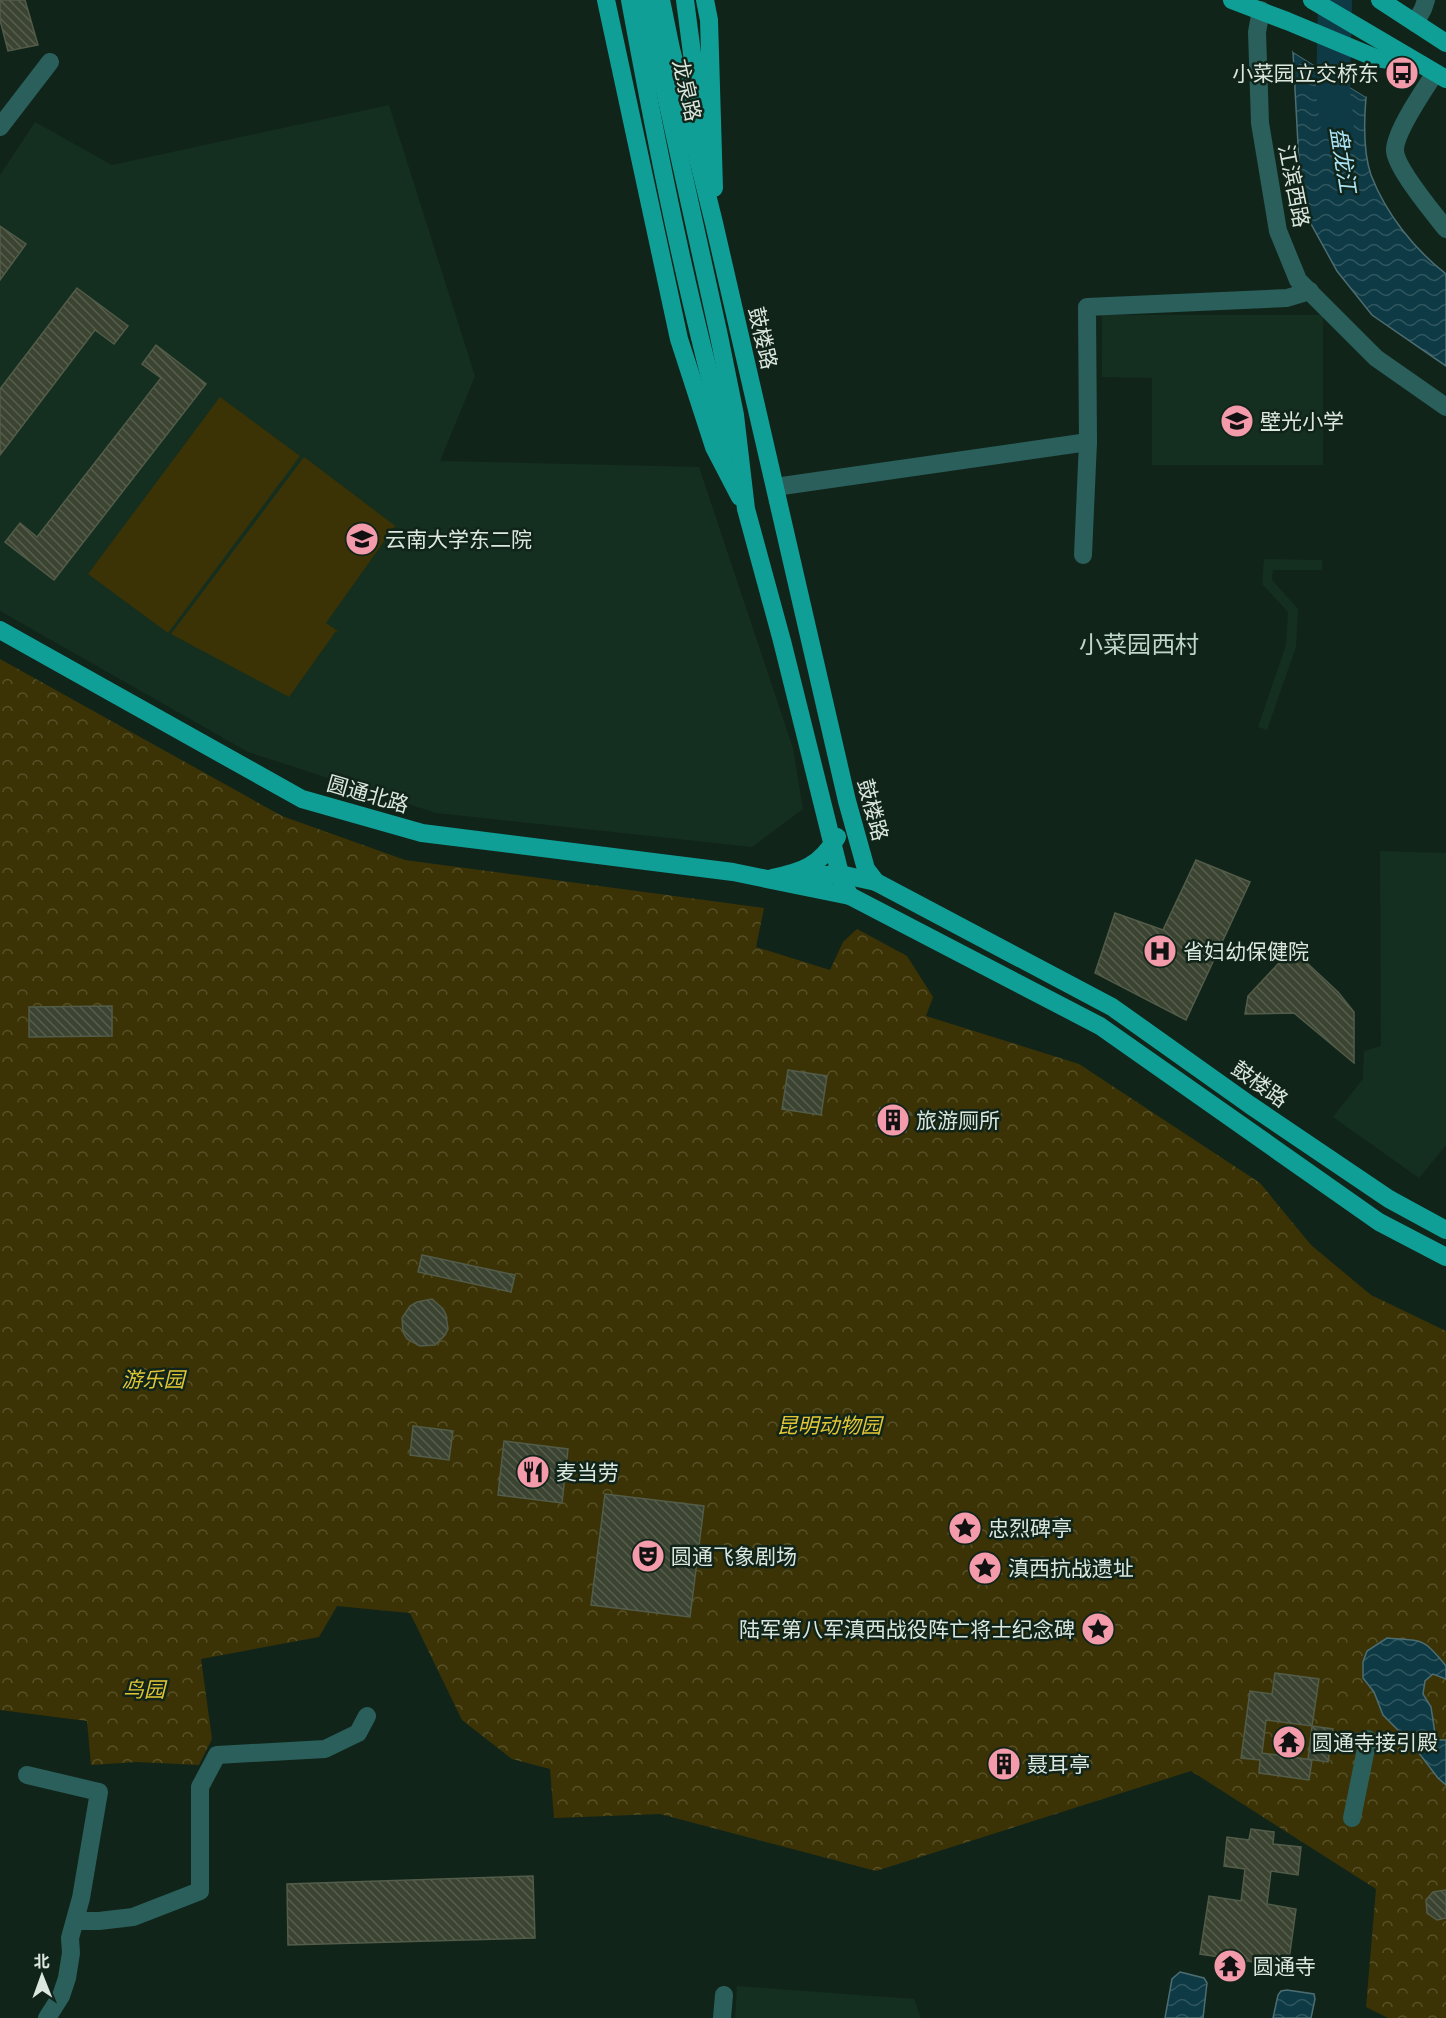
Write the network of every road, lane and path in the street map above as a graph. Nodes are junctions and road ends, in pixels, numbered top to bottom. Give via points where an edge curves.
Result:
1 (606, 0) edge
2 (630, 0) edge
3 (645, 0) edge
4 (661, 0) edge
5 (685, 0) edge
6 (705, 0) edge
7 (1232, 0) edge
8 (1380, 0) edge
9 (1426, 0) edge
10 (1313, 2) edge
11 (1261, 10) junction
12 (1415, 23) junction
13 (1446, 43) edge
14 (1381, 51) junction
15 (50, 62) dead end
16 (1434, 72) edge
17 (690, 94) junction
18 (0, 127) edge
19 (687, 189) joint
20 (714, 223) junction
21 (1446, 229) edge
22 (1310, 291) junction
23 (1446, 407) edge
24 (1088, 442) junction
25 (775, 487) junction
26 (746, 509) junction
27 (1083, 555) dead end
28 (0, 630) edge
29 (847, 801) junction
30 (832, 844) junction
31 (840, 874) junction
32 (871, 875) junction
33 (764, 879) junction
34 (850, 896) junction
35 (1446, 1230) edge
36 (1446, 1257) edge
37 (367, 1716) dead end
38 (1368, 1740) dead end
39 (27, 1775) dead end
40 (1352, 1818) dead end
41 (75, 1921) junction
42 (724, 1995) dead end
43 (46, 2018) edge
44 (722, 2018) edge

1 - 26 main road via 679,339 714,447
2 - 26 main road via 693,309
3 - 19 main road, 龙泉路
4 - 17 main road, 龙泉路
5 - 17 main road
6 - 20 main road via 709,20
7 - 11 main road
8 - 12 main road
9 - 12 street
10 - 14 main road
11 - 14 main road
11 - 22 street, 江滨西路 via 1257,32 1260,123 1278,231 1298,280
12 - 13 main road
14 - 16 main road
15 - 18 street
16 - 21 street via 1398,135 1395,152 1401,167
17 - 20 main road
19 - 26 main road, 鼓楼路 via 735,415
20 - 25 main road, 鼓楼路
22 - 23 street, 江滨西路 via 1376,358
22 - 24 street via 1287,298 1087,307
24 - 25 street
24 - 27 street
25 - 29 main road, 鼓楼路
26 - 30 main road, 鼓楼路
28 - 33 main road, 圆通北路 via 302,799 422,833
29 - 30 main road via 841,830
29 - 32 main road, 鼓楼路
30 - 31 main road, 鼓楼路
30 - 33 main road via 803,870
31 - 32 main road, 圆通北路
31 - 33 main road, 圆通北路
31 - 34 main road, 鼓楼路
32 - 35 main road, 鼓楼路 via 1112,1008 1380,1192
33 - 34 main road, 圆通北路
34 - 36 main road via 1100,1026 1379,1222
37 - 41 street via 358,1733 325,1749 217,1755 200,1787 200,1891 133,1917
38 - 40 street
39 - 41 street via 99,1792
41 - 43 street via 61,1996
42 - 44 street

